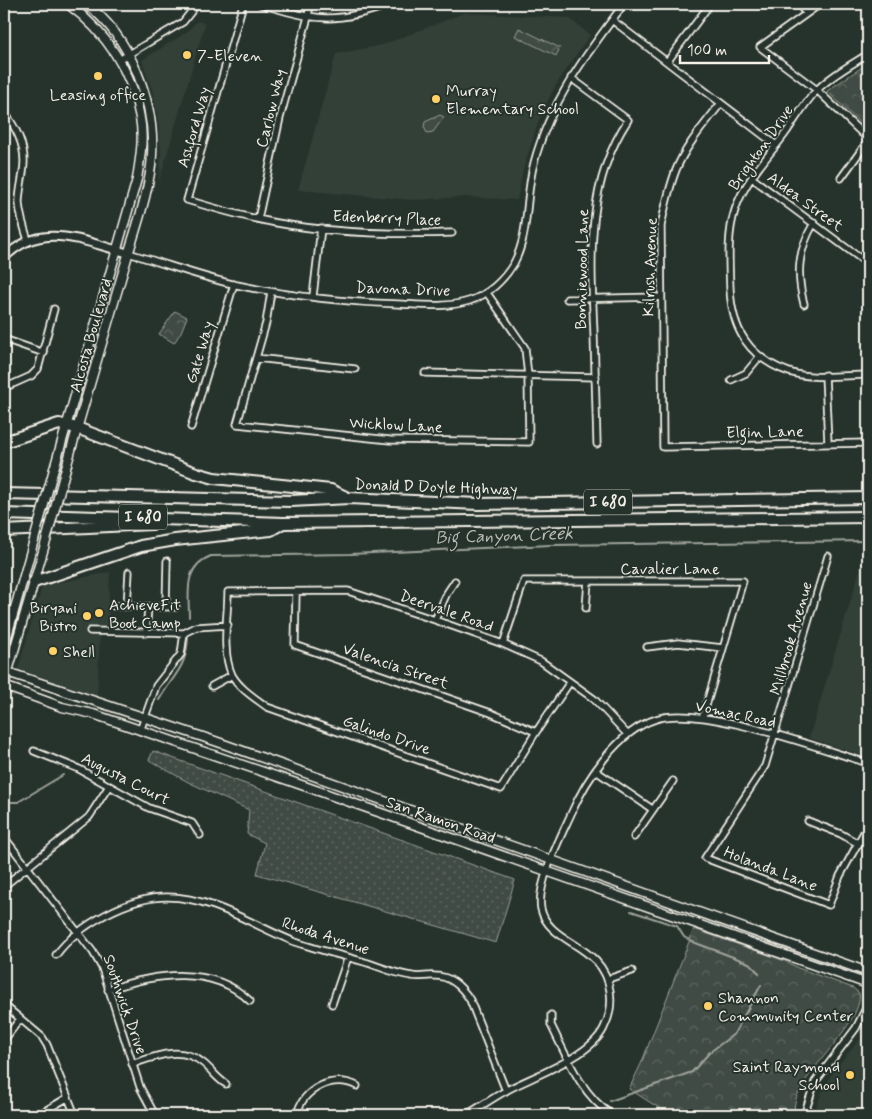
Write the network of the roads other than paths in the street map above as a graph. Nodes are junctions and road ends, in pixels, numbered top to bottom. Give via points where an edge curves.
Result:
1 (68, 4) edge
2 (86, 4) edge
3 (197, 4) edge
4 (243, 4) edge
5 (260, 4) edge
6 (310, 4) edge
7 (391, 4) edge
8 (624, 4) edge
9 (710, 4) edge
10 (798, 4) edge
11 (820, 4) edge
12 (806, 13) junction
13 (308, 18) junction
14 (612, 20) junction
15 (129, 54) junction
16 (868, 54) edge
17 (119, 60) junction
18 (667, 62) junction
19 (571, 78) junction
20 (817, 90) junction
21 (721, 103) junction
22 (4, 112) edge
23 (868, 140) edge
24 (776, 145) junction
25 (752, 178) junction
26 (841, 178) dead end
27 (187, 200) joint
28 (258, 219) junction
29 (814, 223) junction
30 (321, 228) junction
31 (452, 234) dead end
32 (28, 240) junction
33 (116, 250) junction
34 (128, 253) junction
35 (4, 258) edge
36 (868, 264) edge
37 (234, 284) junction
38 (271, 292) junction
39 (487, 293) junction
40 (313, 296) junction
41 (660, 297) junction
42 (567, 299) dead end
43 (592, 299) junction
44 (804, 304) dead end
45 (54, 309) dead end
46 (4, 339) edge
47 (44, 353) junction
48 (760, 356) junction
49 (256, 358) junction
50 (356, 369) dead end
51 (425, 373) dead end
52 (825, 375) junction
53 (868, 375) edge
54 (528, 376) junction
55 (596, 377) junction
56 (731, 380) dead end
57 (4, 388) edge
58 (66, 425) junction
59 (191, 427) dead end
60 (77, 428) junction
61 (4, 442) edge
62 (828, 443) junction
63 (868, 443) edge
64 (597, 444) dead end
65 (663, 447) joint
66 (4, 494) edge
67 (349, 498) junction
68 (868, 498) edge
69 (4, 514) edge
70 (868, 517) edge
71 (218, 520) junction
72 (283, 523) junction
73 (4, 531) edge
74 (828, 556) dead end
75 (167, 561) dead end
76 (129, 572) dead end
77 (588, 581) junction
78 (34, 582) junction
79 (455, 582) dead end
80 (296, 593) junction
81 (114, 606) dead end
82 (127, 606) junction
83 (148, 607) junction
84 (166, 607) junction
85 (176, 607) dead end
86 (586, 608) dead end
87 (435, 620) junction
88 (228, 625) junction
89 (90, 631) dead end
90 (146, 633) junction
91 (184, 633) junction
92 (503, 644) junction
93 (647, 647) dead end
94 (4, 648) edge
95 (723, 648) junction
96 (6, 672) edge
97 (232, 675) junction
98 (570, 682) junction
99 (4, 686) edge
100 (212, 686) dead end
101 (703, 716) junction
102 (145, 718) junction
103 (140, 731) junction
104 (536, 732) junction
105 (627, 734) junction
106 (776, 735) junction
107 (34, 751) dead end
108 (868, 763) edge
109 (596, 772) junction
110 (673, 781) dead end
111 (109, 786) junction
112 (652, 809) junction
113 (808, 821) dead end
114 (868, 826) edge
115 (200, 835) dead end
116 (4, 837) edge
117 (634, 837) dead end
118 (859, 844) junction
119 (706, 858) joint
120 (552, 860) junction
121 (28, 866) junction
122 (548, 871) junction
123 (4, 886) edge
124 (80, 933) junction
125 (56, 955) dead end
126 (348, 957) junction
127 (632, 971) dead end
128 (868, 972) edge
129 (608, 979) junction
130 (868, 984) edge
131 (108, 990) junction
132 (250, 1001) dead end
133 (332, 1004) dead end
134 (868, 1004) edge
135 (4, 1005) edge
136 (551, 1015) dead end
137 (20, 1020) junction
138 (4, 1040) edge
139 (568, 1059) junction
140 (132, 1064) junction
141 (226, 1084) dead end
142 (358, 1086) dead end
143 (506, 1091) junction
144 (67, 1098) junction
145 (38, 1115) edge
146 (75, 1115) edge
147 (155, 1115) edge
148 (297, 1115) edge
149 (466, 1115) edge
150 (612, 1115) edge
151 (804, 1115) edge

1 - 17 main road, Alcosta Boulevard via 98,29
2 - 15 main road, Alcosta Boulevard
3 - 15 street via 183,22
4 - 27 street, Ashford Way
5 - 13 street
6 - 13 street, Carlow Way
7 - 13 street via 359,16
8 - 14 street, Davona Drive
9 - 18 street
10 - 12 street
11 - 12 street
12 - 20 street via 760,47
13 - 28 street, Carlow Way via 280,118
14 - 18 street
14 - 19 street, Davona Drive
15 - 17 street
15 - 34 main road, Alcosta Boulevard via 144,90 152,155
16 - 20 street, Brighton Drive
17 - 33 main road, Alcosta Boulevard via 134,93 142,139 138,179
18 - 21 street
19 - 39 street, Davona Drive via 552,112 534,164 521,245 504,279
19 - 43 street, Bonniewood Lane via 628,120 617,137 597,193 592,223
20 - 23 street
20 - 24 street, Brighton Drive
21 - 24 street
21 - 41 street, Kilrush Avenue via 676,169 667,196 661,226
22 - 32 street via 22,144 24,162 20,209
23 - 26 street
24 - 25 street, Brighton Drive
25 - 29 street, Aldea Street
25 - 48 street, Brighton Drive via 735,209 731,226 730,297 740,333
27 - 28 street, Edenberry Place
28 - 30 street, Edenberry Place
29 - 36 street, Aldea Street
29 - 44 street via 800,256 800,289
30 - 31 street, Edenberry Place via 404,235
30 - 40 street
32 - 33 street, Davona Drive via 57,235
32 - 35 street, Davona Drive
33 - 34 street, Davona Drive
33 - 58 main road, Alcosta Boulevard
34 - 37 street, Davona Drive
34 - 60 main road, Alcosta Boulevard
37 - 38 street, Davona Drive
37 - 59 street, Gate Way
38 - 40 street, Davona Drive
38 - 49 street, Wicklow Lane
39 - 40 street, Davona Drive via 456,304 435,305
39 - 54 street, Wicklow Lane via 525,348
41 - 43 street
41 - 65 street, Kilrush Avenue
42 - 43 street
43 - 55 street, Bonniewood Lane
45 - 47 street
46 - 47 street
47 - 57 street via 38,369 31,376
48 - 52 street, Brighton Drive via 773,366 791,373
48 - 56 street via 746,373
49 - 50 street
49 - 54 street, Wicklow Lane via 237,424 390,440 529,442
51 - 54 street
52 - 53 street, Brighton Drive
52 - 62 street
54 - 55 street
55 - 64 street, Bonniewood Lane
58 - 60 highway
58 - 61 highway via 59,424
58 - 94 main road, Alcosta Boulevard, bridge
60 - 67 highway via 196,474 330,490
60 - 78 main road, Alcosta Boulevard, bridge
62 - 63 street, Elgin Lane
62 - 65 street, Elgin Lane
66 - 67 highway, Donald D Doyle Highway / I 680 via 291,500
67 - 68 highway, Donald D Doyle Highway / I 680 via 478,504
69 - 71 highway, Donald D Doyle Highway / I 680
70 - 72 highway, Donald D Doyle Highway / I 680
71 - 72 highway, Donald D Doyle Highway / I 680
71 - 73 highway via 195,524
72 - 78 highway via 271,530 141,546
74 - 106 street, Millbrook Avenue
75 - 84 street
76 - 82 street
77 - 86 street
77 - 92 street, Cavalier Lane via 524,581
77 - 95 street, Cavalier Lane via 743,581
78 - 96 main road, Alcosta Boulevard
79 - 87 street
80 - 87 street, Deervale Road via 348,591
80 - 88 street, Deervale Road via 228,592
80 - 104 street, Valencia Street via 294,644
81 - 82 street
82 - 83 street
83 - 84 street
83 - 90 street
84 - 85 street
87 - 92 street, Deervale Road
88 - 91 street via 196,627
88 - 97 street via 227,652
89 - 90 street
90 - 91 street
91 - 102 street via 181,654 156,686
92 - 98 street, Deervale Road via 541,661
93 - 95 street via 678,643
95 - 101 street, Cavalier Lane
96 - 99 main road, Alcosta Boulevard
96 - 102 main road, San Ramon Road
97 - 100 street
97 - 104 street, Galindo Drive via 267,707 501,789
98 - 104 street, Galindo Drive
98 - 105 street, Deervale Road via 594,699
99 - 103 main road, San Ramon Road via 62,708 92,714
101 - 105 street, Vomac Road via 679,715 656,719
101 - 106 street, Vomac Road
102 - 103 street
102 - 120 main road, San Ramon Road
103 - 122 main road, San Ramon Road
105 - 109 street, Vomac Road
106 - 108 street, Vomac Road
106 - 119 street, Millbrook Avenue via 765,766
107 - 111 street, Augusta Court via 58,759
109 - 112 street
109 - 120 street, Vomac Road via 577,801
110 - 112 street
111 - 115 street, Augusta Court via 149,808 192,823
111 - 121 street via 89,817
112 - 117 street
113 - 118 street
114 - 118 street, Holanda Lane
116 - 121 street, Southwick Drive
118 - 119 street, Holanda Lane via 840,876 829,905
120 - 122 street, Vomac Road
120 - 128 main road, San Ramon Road
121 - 123 street
121 - 124 street, Southwick Drive
122 - 129 street, Vomac Road via 540,899 544,916 550,926 597,960
122 - 130 main road, San Ramon Road
124 - 125 street, Rhoda Avenue via 62,946
124 - 126 street, Rhoda Avenue via 130,903 146,898 175,898 214,906 296,942
124 - 131 street, Southwick Drive via 102,968
126 - 133 street
126 - 143 street, Rhoda Avenue via 410,976 450,979 463,988
127 - 129 street
129 - 139 street via 611,1005 604,1030 588,1048
131 - 132 street via 158,976 187,976 230,987
131 - 140 street, Southwick Drive
134 - 151 street via 856,1028 815,1082
135 - 137 street
136 - 139 street via 551,1025
137 - 138 street
137 - 144 street via 47,1045
139 - 143 street
139 - 150 street via 589,1096 598,1107
140 - 141 street via 167,1053 182,1052 204,1064
140 - 147 street, Southwick Drive
142 - 148 street via 343,1081 313,1089 300,1104
143 - 149 street
144 - 145 street
144 - 146 street

